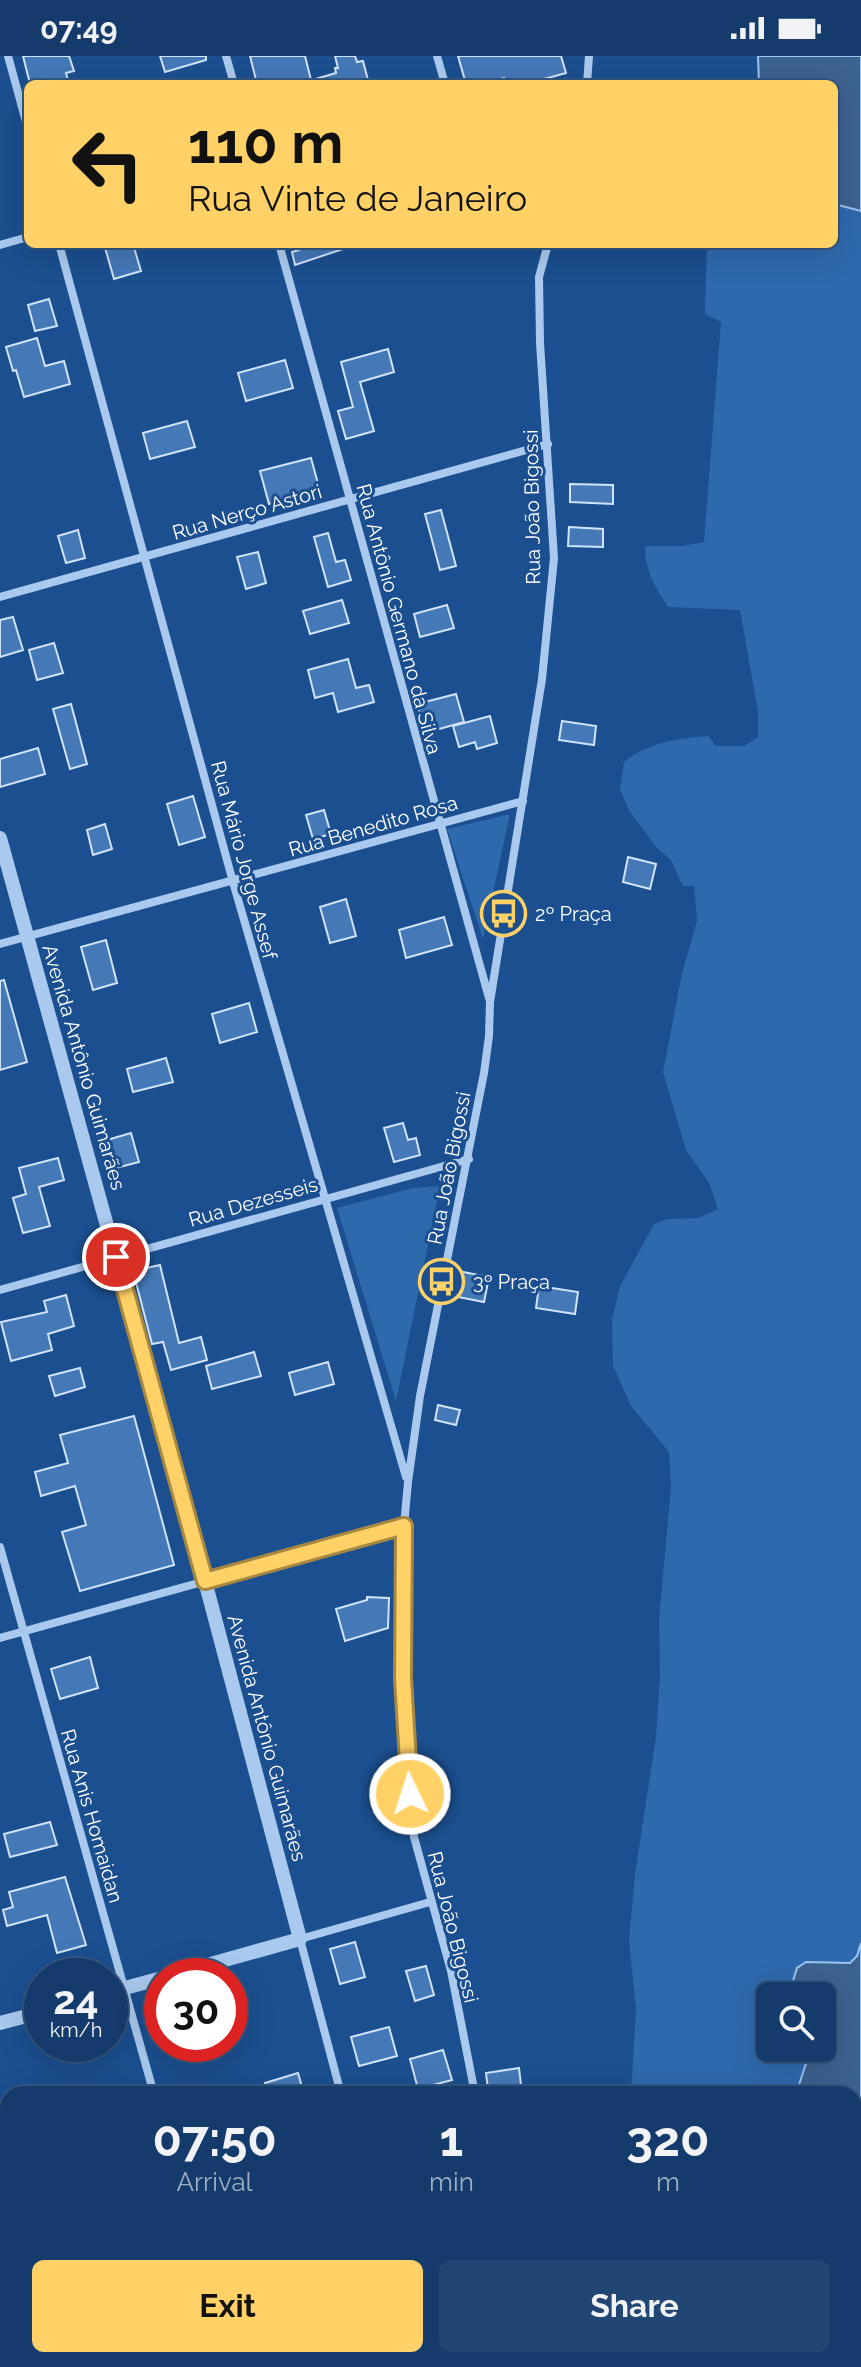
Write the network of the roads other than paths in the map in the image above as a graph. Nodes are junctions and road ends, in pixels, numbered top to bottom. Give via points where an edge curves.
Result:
1 (8, 56) edge
2 (226, 56) edge
3 (437, 56) edge
4 (589, 56) edge
5 (233, 80) edge
6 (444, 80) edge
7 (587, 80) edge
8 (24, 114) edge
9 (24, 238) edge
10 (0, 245) edge
11 (60, 248) edge
12 (280, 248) edge
13 (547, 248) edge
14 (548, 444) junction
15 (350, 500) junction
16 (145, 557) junction
17 (0, 597) edge
18 (523, 801) junction
19 (439, 824) junction
20 (0, 838) edge
21 (233, 882) junction
22 (27, 937) junction
23 (0, 944) edge
24 (490, 1002) junction
25 (469, 1159) junction
26 (324, 1199) junction
27 (116, 1257) junction
28 (0, 1290) edge
29 (408, 1482) junction
30 (404, 1526) junction
31 (0, 1547) edge
32 (205, 1581) junction
33 (23, 1632) junction
34 (0, 1638) edge
35 (430, 1902) junction
36 (300, 1939) junction
37 (109, 1958) edge
38 (232, 1958) edge
39 (24, 2017) edge
40 (128, 2021) edge
41 (0, 2023) edge
42 (151, 2086) edge
43 (339, 2086) edge
44 (473, 2086) edge

1 - 8 street
2 - 5 street
3 - 6 street
4 - 7 street
9 - 10 street
11 - 16 street, Rua Mário Jorge Assef
12 - 15 street, Rua Antônio Germano da Silva
13 - 14 street, Rua João Bigossi via 539,277
14 - 15 street, Rua Nerço Astori
14 - 18 street, Rua João Bigossi via 554,558
15 - 16 street, Rua Nerço Astori
15 - 19 street, Rua Antônio Germano da Silva
16 - 17 street, Rua Nerço Astori
16 - 21 street, Rua Mário Jorge Assef
18 - 19 street, Rua Benedito Rosa
18 - 24 street, Rua João Bigossi
19 - 21 street, Rua Benedito Rosa
19 - 24 street, Rua Antônio Germano da Silva
20 - 22 street, Avenida Antônio Guimarães
21 - 22 street, Rua Benedito Rosa
21 - 26 street, Rua Mário Jorge Assef
22 - 23 street, Rua Benedito Rosa
22 - 27 street, Avenida Antônio Guimarães
24 - 25 street, Rua João Bigossi
25 - 26 street, Rua Dezesseis
25 - 29 street, Rua João Bigossi via 420,1396
26 - 27 street, Rua Dezesseis
26 - 29 street, Rua Mário Jorge Assef
27 - 28 street, Rua Dezesseis
27 - 32 street, Avenida Antônio Guimarães
29 - 30 street, Rua João Bigossi
30 - 32 street
30 - 35 street, Rua João Bigossi via 403,1679 412,1823
31 - 33 street, Rua Anis Homaidan
32 - 33 street
32 - 36 street, Avenida Antônio Guimarães
33 - 34 street
33 - 37 street, Rua Anis Homaidan
35 - 36 street
35 - 44 street, Rua João Bigossi via 451,1971
36 - 38 street
36 - 43 street, Avenida Antônio Guimarães
39 - 41 street
40 - 42 street, Rua Anis Homaidan

